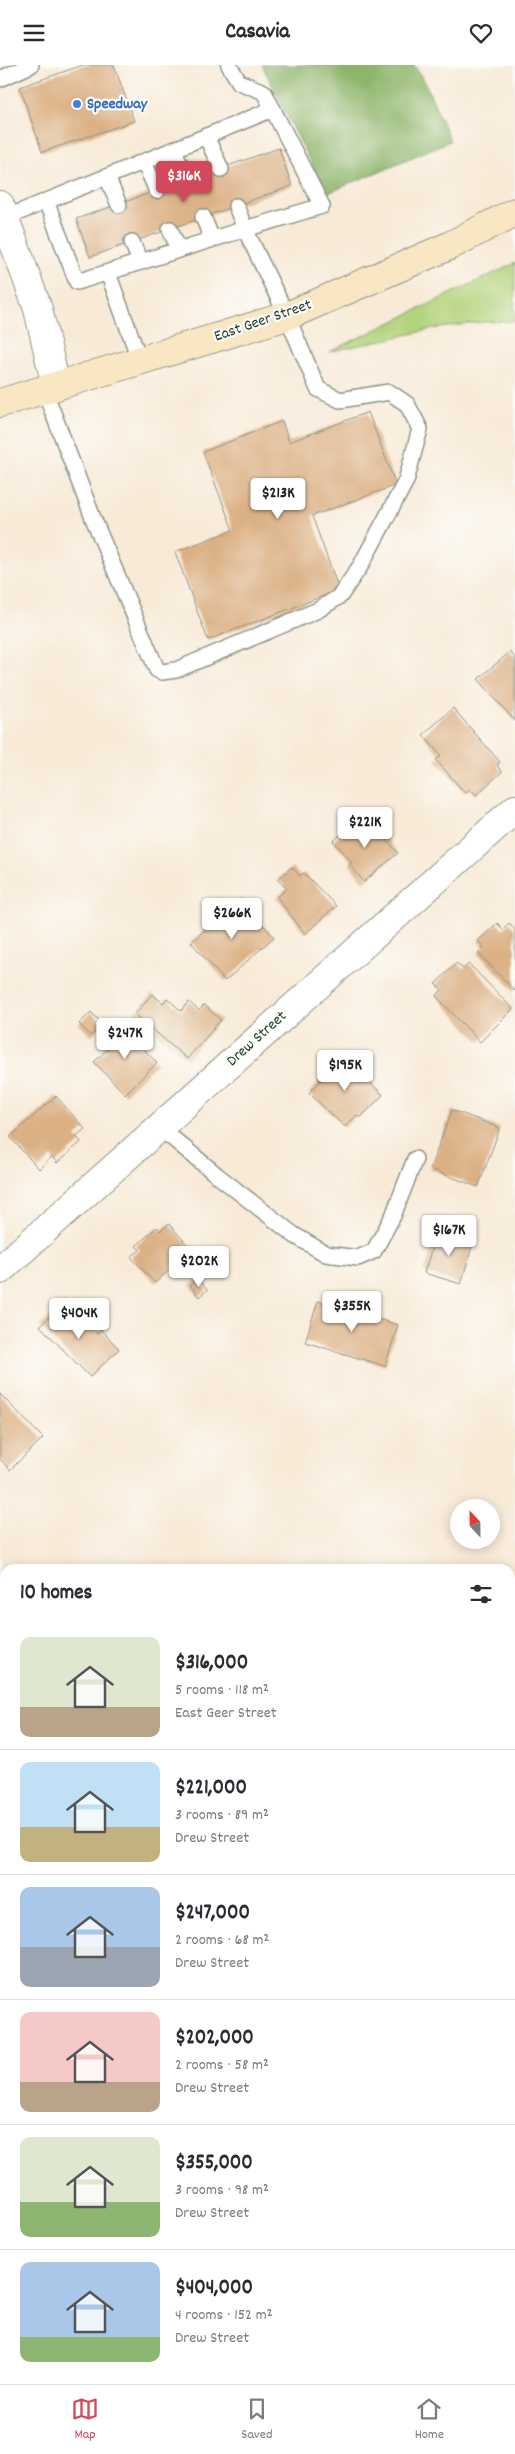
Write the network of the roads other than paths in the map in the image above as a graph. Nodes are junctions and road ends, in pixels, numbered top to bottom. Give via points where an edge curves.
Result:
1 (31, 65) edge
2 (230, 65) edge
3 (0, 79) edge
4 (273, 109) junction
5 (206, 136) junction
6 (174, 150) junction
7 (144, 162) junction
8 (221, 169) dead end
9 (107, 177) junction
10 (187, 181) dead end
11 (157, 191) dead end
12 (46, 201) junction
13 (119, 205) dead end
14 (236, 206) dead end
15 (2, 212) edge
16 (515, 212) edge
17 (203, 217) dead end
18 (170, 229) dead end
19 (245, 229) junction
20 (212, 239) junction
21 (132, 242) dead end
22 (179, 250) junction
23 (140, 262) junction
24 (108, 273) junction
25 (287, 316) junction
26 (140, 361) junction
27 (50, 387) junction
28 (0, 403) edge
29 (515, 809) edge
30 (159, 1127) junction
31 (415, 1159) dead end
32 (0, 1270) edge

1 - 3 lane
2 - 4 lane via 239,82 264,92
4 - 5 lane
4 - 19 lane via 322,206
5 - 6 lane
5 - 8 lane
6 - 7 lane
6 - 10 lane
7 - 9 lane
7 - 11 lane
9 - 12 lane
9 - 13 lane
12 - 15 lane
12 - 24 lane via 77,283
14 - 19 lane
15 - 27 street via 38,309
16 - 25 main road, East Geer Street via 449,246
17 - 20 lane
18 - 22 lane
19 - 20 lane
19 - 25 lane
20 - 22 lane
21 - 23 lane
22 - 23 lane
23 - 24 lane
24 - 26 lane
25 - 26 main road, East Geer Street
25 - 27 lane via 318,389 340,400 389,392 407,405 420,429 406,481 362,565 340,596 318,610 176,670 157,670 93,517
26 - 27 main road, East Geer Street
27 - 28 main road, East Geer Street
29 - 30 street, Drew Street
30 - 31 lane via 294,1235 326,1254 358,1258 374,1251 394,1216
30 - 32 street, Drew Street

